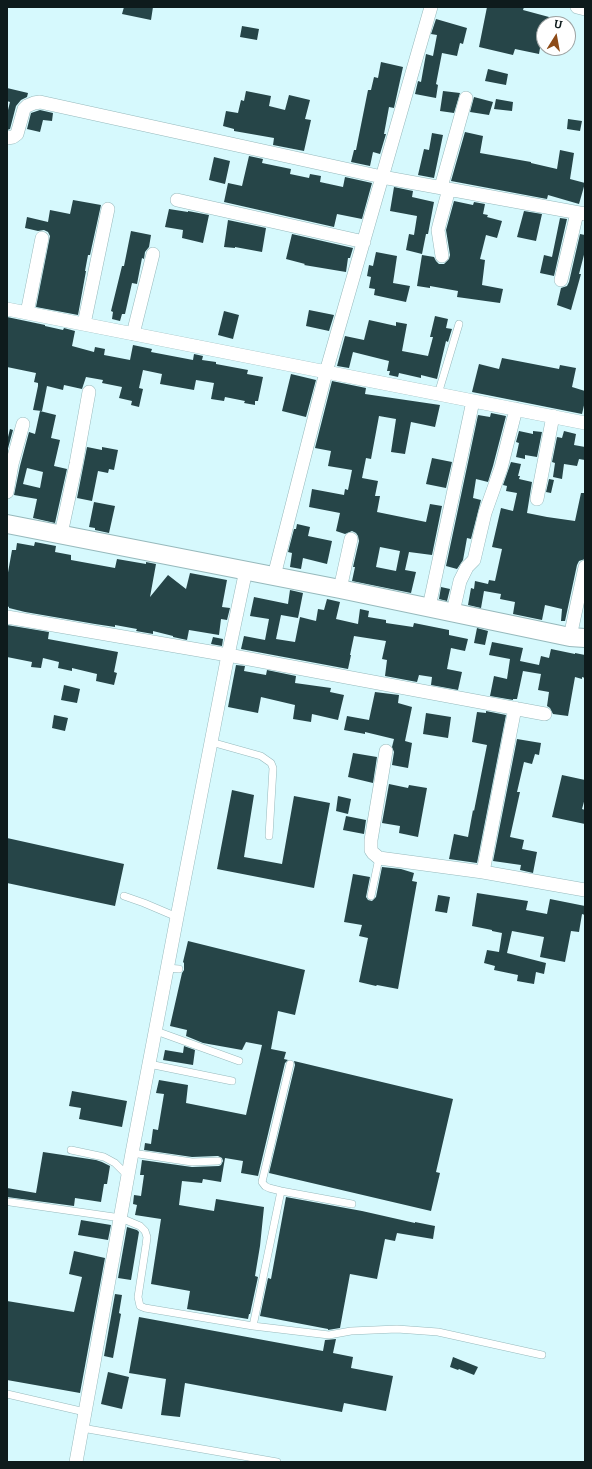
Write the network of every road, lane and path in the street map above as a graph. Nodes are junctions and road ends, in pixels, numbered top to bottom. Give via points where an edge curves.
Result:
1 (431, 7) edge
2 (577, 7) edge
3 (585, 9) edge
4 (466, 98) dead end
5 (7, 138) edge
6 (382, 177) junction
7 (445, 188) junction
8 (177, 200) dead end
9 (108, 209) dead end
10 (581, 214) edge
11 (42, 238) dead end
12 (364, 242) junction
13 (153, 254) dead end
14 (442, 256) dead end
15 (561, 280) dead end
16 (7, 310) edge
17 (27, 314) junction
18 (84, 324) junction
19 (459, 324) dead end
20 (133, 334) junction
21 (326, 372) junction
22 (89, 392) dead end
23 (438, 394) junction
24 (473, 401) junction
25 (516, 409) junction
26 (553, 416) junction
27 (585, 423) edge
28 (23, 424) dead end
29 (7, 492) edge
30 (537, 499) dead end
31 (7, 524) edge
32 (60, 534) junction
33 (351, 539) dead end
34 (585, 567) edge
35 (246, 570) junction
36 (274, 576) junction
37 (340, 589) junction
38 (429, 607) junction
39 (453, 612) junction
40 (7, 617) edge
41 (577, 638) edge
42 (228, 655) junction
43 (515, 708) junction
44 (545, 714) dead end
45 (211, 742) junction
46 (386, 751) dead end
47 (269, 836) dead end
48 (380, 858) junction
49 (483, 872) junction
50 (585, 890) edge
51 (124, 896) dead end
52 (371, 896) dead end
53 (177, 917) junction
54 (156, 1031) junction
55 (239, 1061) dead end
56 (149, 1064) junction
57 (290, 1064) dead end
58 (232, 1081) dead end
59 (71, 1150) dead end
60 (132, 1152) junction
61 (218, 1161) dead end
62 (128, 1176) junction
63 (281, 1191) junction
64 (10, 1202) dead end
65 (352, 1204) dead end
66 (121, 1218) junction
67 (253, 1326) junction
68 (542, 1355) dead end
69 (7, 1394) edge
70 (85, 1412) junction
71 (82, 1428) junction
72 (76, 1462) edge
73 (277, 1462) edge

1 - 6 street
2 - 3 street
4 - 7 street
5 - 6 street via 17,134 27,106 40,102
6 - 7 street
6 - 12 street
7 - 10 street
7 - 14 street via 438,230
8 - 12 street
9 - 18 street
10 - 15 street
11 - 17 street
12 - 21 street
13 - 20 street
16 - 17 street
17 - 18 street
18 - 20 street
19 - 23 lane
20 - 21 street
21 - 23 street
21 - 36 street
22 - 32 street
23 - 24 street
24 - 25 street
24 - 38 street
25 - 26 street
25 - 39 street via 502,468 485,514 474,560 460,581
26 - 27 street
26 - 30 street
28 - 29 street
31 - 32 street
32 - 35 street
33 - 37 street
34 - 41 street
35 - 36 street
35 - 42 street
36 - 37 street
37 - 38 street
38 - 39 street
39 - 41 street
40 - 42 street
42 - 43 street
42 - 45 street
43 - 44 street
43 - 49 street
45 - 47 lane via 261,756 271,763 273,768
45 - 53 street
46 - 48 street via 371,840 372,853
48 - 49 street
48 - 52 lane
49 - 50 street
51 - 53 lane
53 - 54 street via 173,968
54 - 55 lane
54 - 56 street
56 - 58 lane
56 - 60 street
57 - 63 lane via 262,1179 265,1186
59 - 62 lane via 104,1157 115,1163
60 - 61 lane via 192,1162
60 - 62 street
62 - 66 street
63 - 65 lane
63 - 67 lane
64 - 66 lane
66 - 67 lane via 140,1226 145,1231 138,1297 140,1306 151,1310
66 - 70 street
67 - 68 lane via 329,1335 351,1331 397,1329 438,1332
69 - 70 lane
70 - 71 street
71 - 72 street
71 - 73 lane

